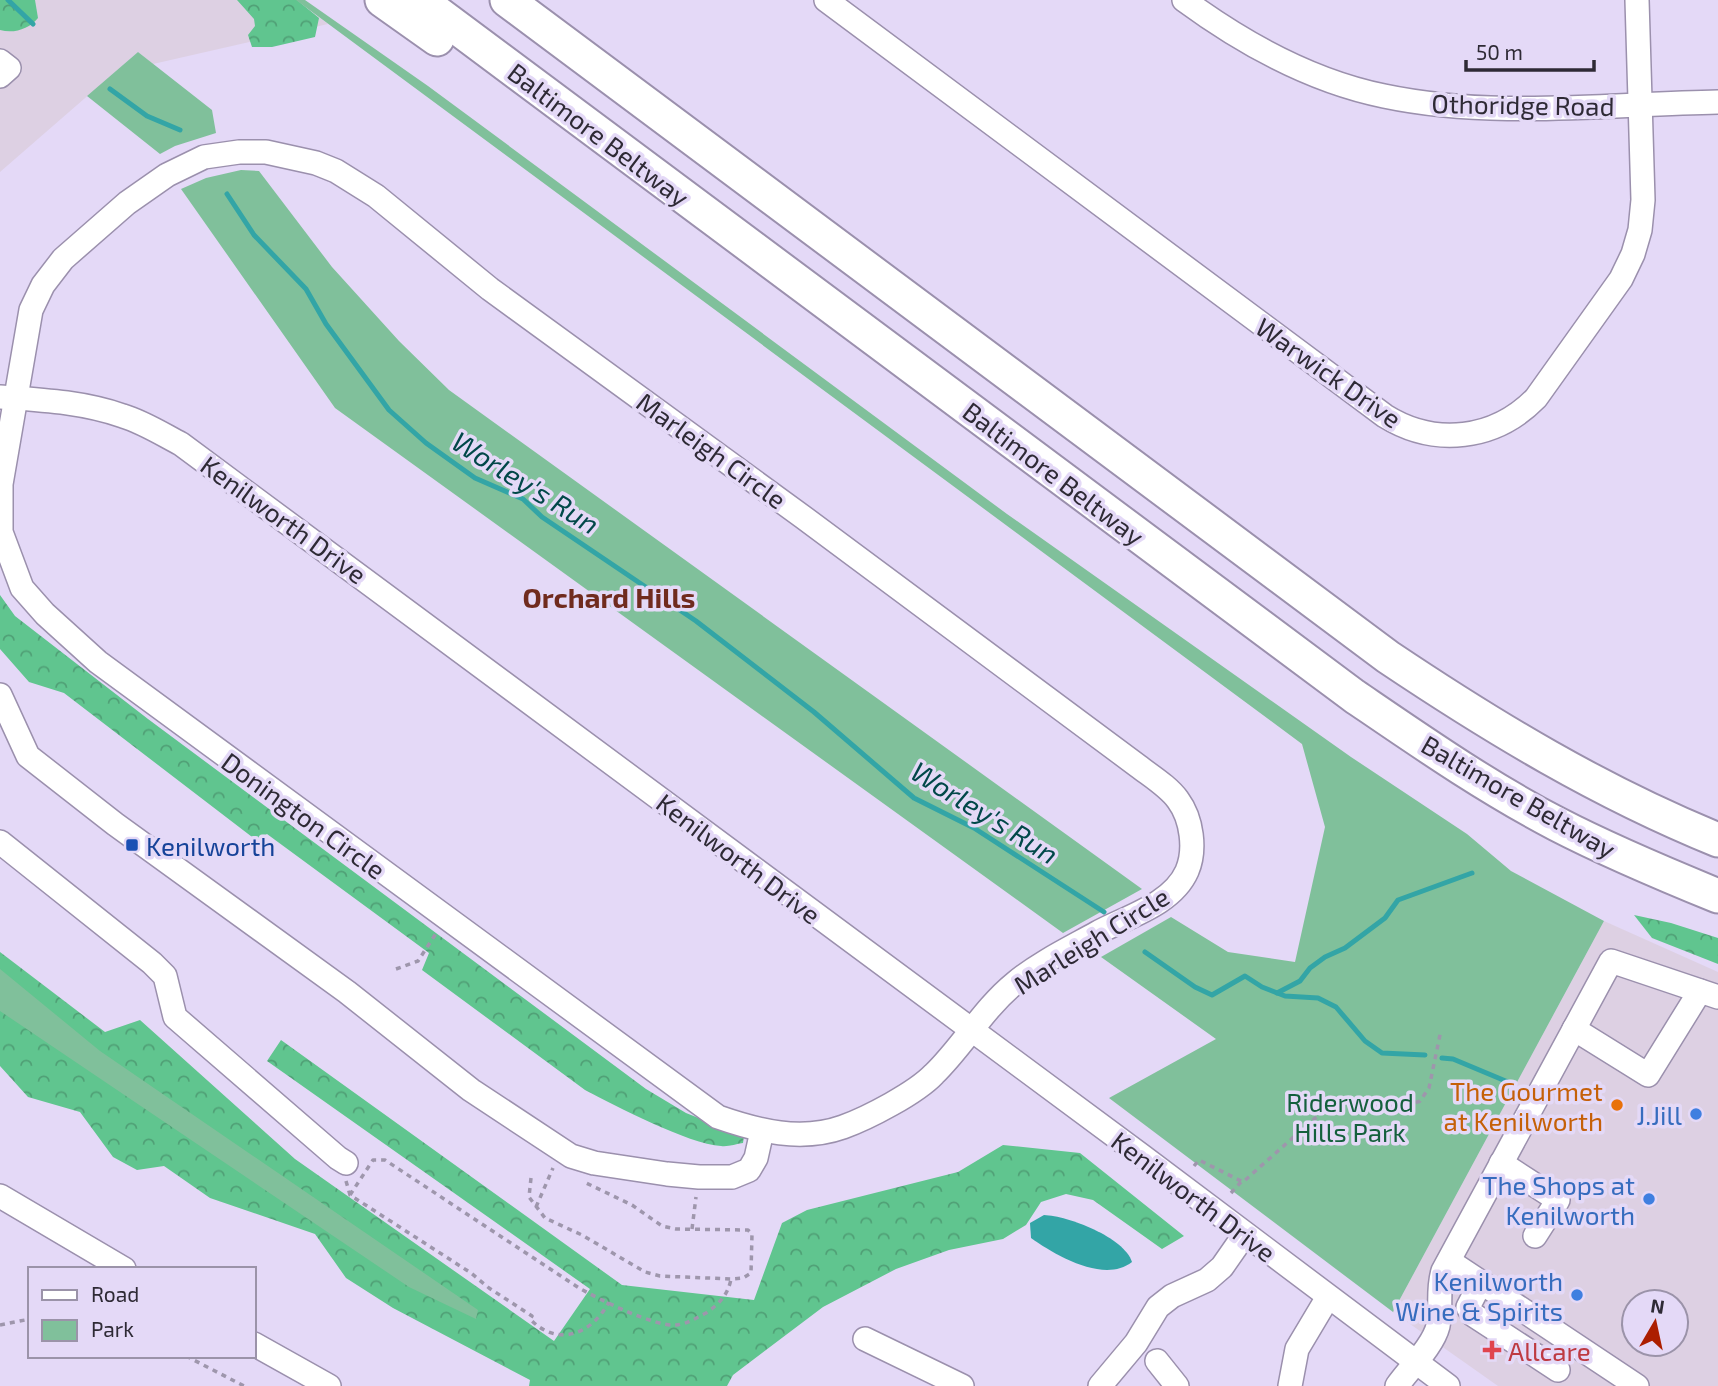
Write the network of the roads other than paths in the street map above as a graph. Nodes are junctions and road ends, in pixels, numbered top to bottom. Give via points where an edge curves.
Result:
1 (382, 0) edge
2 (420, 0) edge
3 (507, 0) edge
4 (826, 0) edge
5 (1184, 0) edge
6 (1637, 0) edge
7 (0, 61) edge
8 (0, 76) edge
9 (1718, 102) edge
10 (1640, 104) junction
11 (867, 334) junction
12 (8, 397) edge
13 (0, 695) edge
14 (1718, 840) edge
15 (0, 842) edge
16 (1718, 896) edge
17 (1709, 994) edge
18 (971, 1029) junction
19 (1574, 1029) junction
20 (762, 1131) junction
21 (346, 1163) road end
22 (1501, 1163) junction
23 (0, 1196) edge
24 (1245, 1234) junction
25 (1535, 1236) dead end
26 (1449, 1261) junction
27 (121, 1267) edge
28 (1477, 1290) junction
29 (1328, 1297) junction
30 (865, 1339) dead end
31 (256, 1345) edge
32 (1157, 1361) dead end
33 (1415, 1362) junction
34 (1562, 1364) edge
35 (329, 1386) edge
36 (962, 1386) edge
37 (1100, 1386) edge
38 (1177, 1386) edge
39 (1290, 1386) edge
40 (1397, 1386) edge
41 (1448, 1386) edge
42 (1637, 1386) edge

1 - 11 highway via 826,319
2 - 11 highway, Baltimore Beltway
3 - 14 highway, Baltimore Beltway via 1388,657 1480,719 1578,776
4 - 10 street, Warwick Drive via 1385,416 1401,426 1443,436 1485,432 1522,412 1621,279 1640,230
5 - 10 street, Othoridge Road via 1254,47 1339,84 1382,96 1465,107
6 - 10 street, Warwick Drive
7 - 8 street via 9,68
9 - 10 street, Othoridge Road
11 - 16 highway, Baltimore Beltway via 1343,688 1454,764 1556,824
12 - 18 street, Kenilworth Drive via 102,409 181,444
12 - 18 street, Marleigh Circle via 31,310 43,285 63,259 167,175 204,157 265,152 316,163 376,196 491,289 1177,798 1186,812 1192,841 1187,871 1176,888 1015,983
12 - 20 street, Donington Circle via 1,532 22,588 45,614 98,662 719,1117
13 - 20 street via 28,757 347,992 471,1090 571,1156 667,1174 732,1177 749,1170
15 - 21 street via 152,963 165,976 175,1017
17 - 19 street via 1611,961
17 - 19 street via 1648,1076
18 - 20 street, Donington Circle via 933,1076 868,1117 840,1129 809,1134
18 - 24 street, Kenilworth Drive
19 - 22 street
22 - 25 street via 1558,1200
22 - 26 street
23 - 27 street
24 - 29 street, Kenilworth Drive
24 - 37 street via 1207,1280 1158,1307 1136,1343
26 - 28 street
26 - 33 street via 1440,1281 1437,1330
28 - 34 street
28 - 34 street via 1468,1307 1472,1314
29 - 33 street, Kenilworth Drive
29 - 39 street via 1297,1349
30 - 36 street
31 - 35 street
32 - 38 street
33 - 40 street
33 - 41 street, Kenilworth Drive
34 - 42 street

